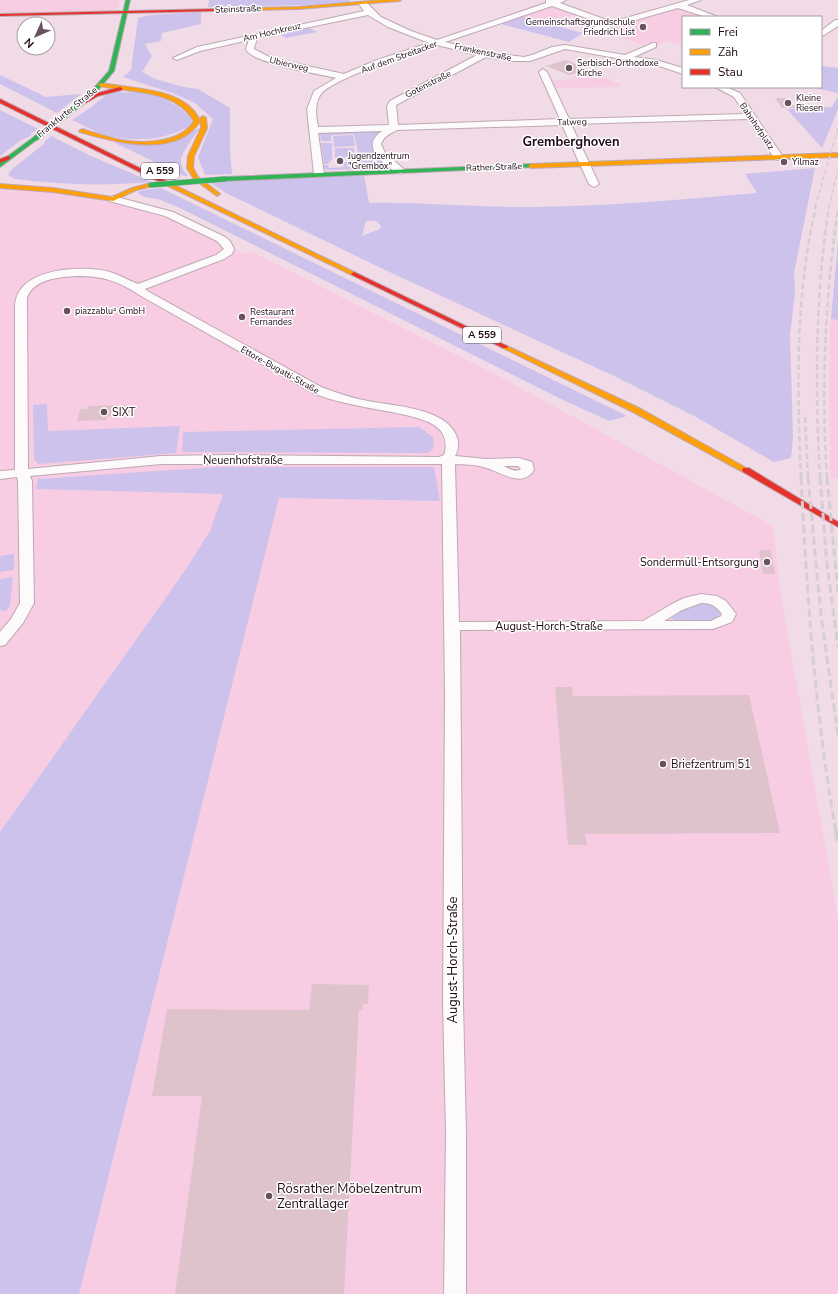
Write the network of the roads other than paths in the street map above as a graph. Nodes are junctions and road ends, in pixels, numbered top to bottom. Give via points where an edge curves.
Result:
1 (128, 0) edge
2 (399, 0) edge
3 (542, 0) edge
4 (562, 0) edge
5 (697, 0) edge
6 (360, 1) edge
7 (665, 1) edge
8 (551, 3) junction
9 (679, 5) junction
10 (126, 12) junction
11 (159, 12) junction
12 (369, 12) junction
13 (82, 14) junction
14 (0, 15) edge
15 (711, 16) edge
16 (123, 22) junction
17 (838, 22) edge
18 (611, 24) junction
19 (587, 32) dead end
20 (822, 34) edge
21 (254, 36) junction
22 (438, 42) junction
23 (653, 45) dead end
24 (486, 54) junction
25 (177, 58) dead end
26 (626, 58) junction
27 (111, 71) junction
28 (682, 71) edge
29 (543, 72) dead end
30 (345, 77) junction
31 (101, 85) junction
32 (141, 87) junction
33 (131, 88) junction
34 (721, 88) edge
35 (747, 88) dead end
36 (0, 92) edge
37 (737, 95) junction
38 (0, 101) edge
39 (0, 104) edge
40 (80, 104) junction
41 (25, 114) junction
42 (751, 116) junction
43 (566, 122) junction
44 (70, 127) junction
45 (394, 128) junction
46 (313, 130) junction
47 (838, 155) edge
48 (778, 157) junction
49 (4, 160) edge
50 (585, 164) junction
51 (0, 165) edge
52 (0, 168) edge
53 (401, 171) junction
54 (319, 174) junction
55 (14, 184) junction
56 (594, 184) dead end
57 (0, 185) edge
58 (138, 186) junction
59 (36, 188) junction
60 (100, 196) junction
61 (113, 199) junction
62 (225, 199) dead end
63 (358, 266) dead end
64 (140, 288) junction
65 (448, 459) junction
66 (487, 462) dead end
67 (21, 473) junction
68 (0, 475) edge
69 (838, 525) edge
70 (646, 625) dead end
71 (452, 626) junction
72 (0, 642) edge
73 (455, 1294) edge

1 - 10 main road, Frankfurter Straße
2 - 6 main road, Steinstraße
3 - 8 street
4 - 8 street, Auf dem Streitacker
5 - 9 street
6 - 11 main road, Steinstraße via 346,5
6 - 12 street, Frankenstraße
7 - 9 street
8 - 18 street
8 - 22 street, Auf dem Streitacker
9 - 15 street
9 - 18 street
10 - 11 main road, Steinstraße
10 - 13 main road, Steinstraße
10 - 16 main road, Frankfurter Straße
11 - 16 main road via 137,16
12 - 21 street, Am Hochkreuz
12 - 22 street, Frankenstraße via 392,26
13 - 14 main road
13 - 16 main road
16 - 27 main road, Frankfurter Straße
17 - 20 street
18 - 19 street
21 - 25 street, Am Hochkreuz via 197,49
21 - 30 street, Ubierweg via 250,49 256,56
22 - 24 street, Frankenstraße
22 - 30 street, Auf dem Streitacker
23 - 26 street
24 - 26 street, Frankenstraße via 517,59 534,58 564,47
24 - 45 street, Gotenstraße via 393,103 391,106
26 - 28 street, Frankenstraße via 672,66
27 - 31 main road, Frankfurter Straße
27 - 32 main road via 122,82
29 - 43 street
30 - 46 street, Auf dem Streitacker via 332,82 317,93 311,110
31 - 32 main road
31 - 33 main road
31 - 40 main road, Frankfurter Straße
32 - 62 main road via 180,100 202,116 205,127 191,156 191,173
33 - 40 main road via 108,91
33 - 44 main road via 155,93 179,103 192,113 197,121 195,127 177,137 143,142 112,139
34 - 37 street
35 - 37 street
36 - 44 main road, A 559
37 - 42 street, Bahnhofplatz
38 - 41 main road, A 559
39 - 41 main road
40 - 49 main road, Frankfurter Straße, bridge
41 - 69 main road, A 559 via 638,411 720,455
42 - 43 street, Talweg
42 - 48 street, Bahnhofplatz
43 - 45 street, Talweg
43 - 50 street
44 - 63 main road, A 559
45 - 46 street, Talweg
45 - 53 street via 383,134 376,147 381,157
46 - 54 street, Auf dem Streitacker
47 - 48 main road, Rather Straße
48 - 50 main road, Rather Straße
49 - 51 main road, Frankfurter Straße
50 - 53 main road, Rather Straße
50 - 56 street
52 - 55 main road via 4,177
53 - 54 main road, Rather Straße
54 - 58 main road, Rather Straße, bridge
55 - 57 main road, Rather Straße
55 - 59 main road, Rather Straße
57 - 59 main road, Rather Straße
58 - 60 main road, Rather Straße
58 - 61 main road, Rather Straße
59 - 60 main road, Rather Straße
60 - 61 main road, Rather Straße
61 - 64 street via 169,214 221,239 229,249 220,257
64 - 65 street, Ettore-Bugatti-Straße via 139,290 145,294 317,390 337,398 421,415 439,422 449,432 452,441 451,455
64 - 67 street, Ettore-Bugatti-Straße via 108,275 78,272 57,274 32,284 24,291 21,319
65 - 66 street, Neuenhofstraße
65 - 67 street, Neuenhofstraße via 161,460
65 - 71 street, August-Horch-Straße
67 - 68 street, Neuenhofstraße
67 - 72 street via 25,481 27,603 18,620
70 - 71 street, August-Horch-Straße
71 - 73 street, August-Horch-Straße

